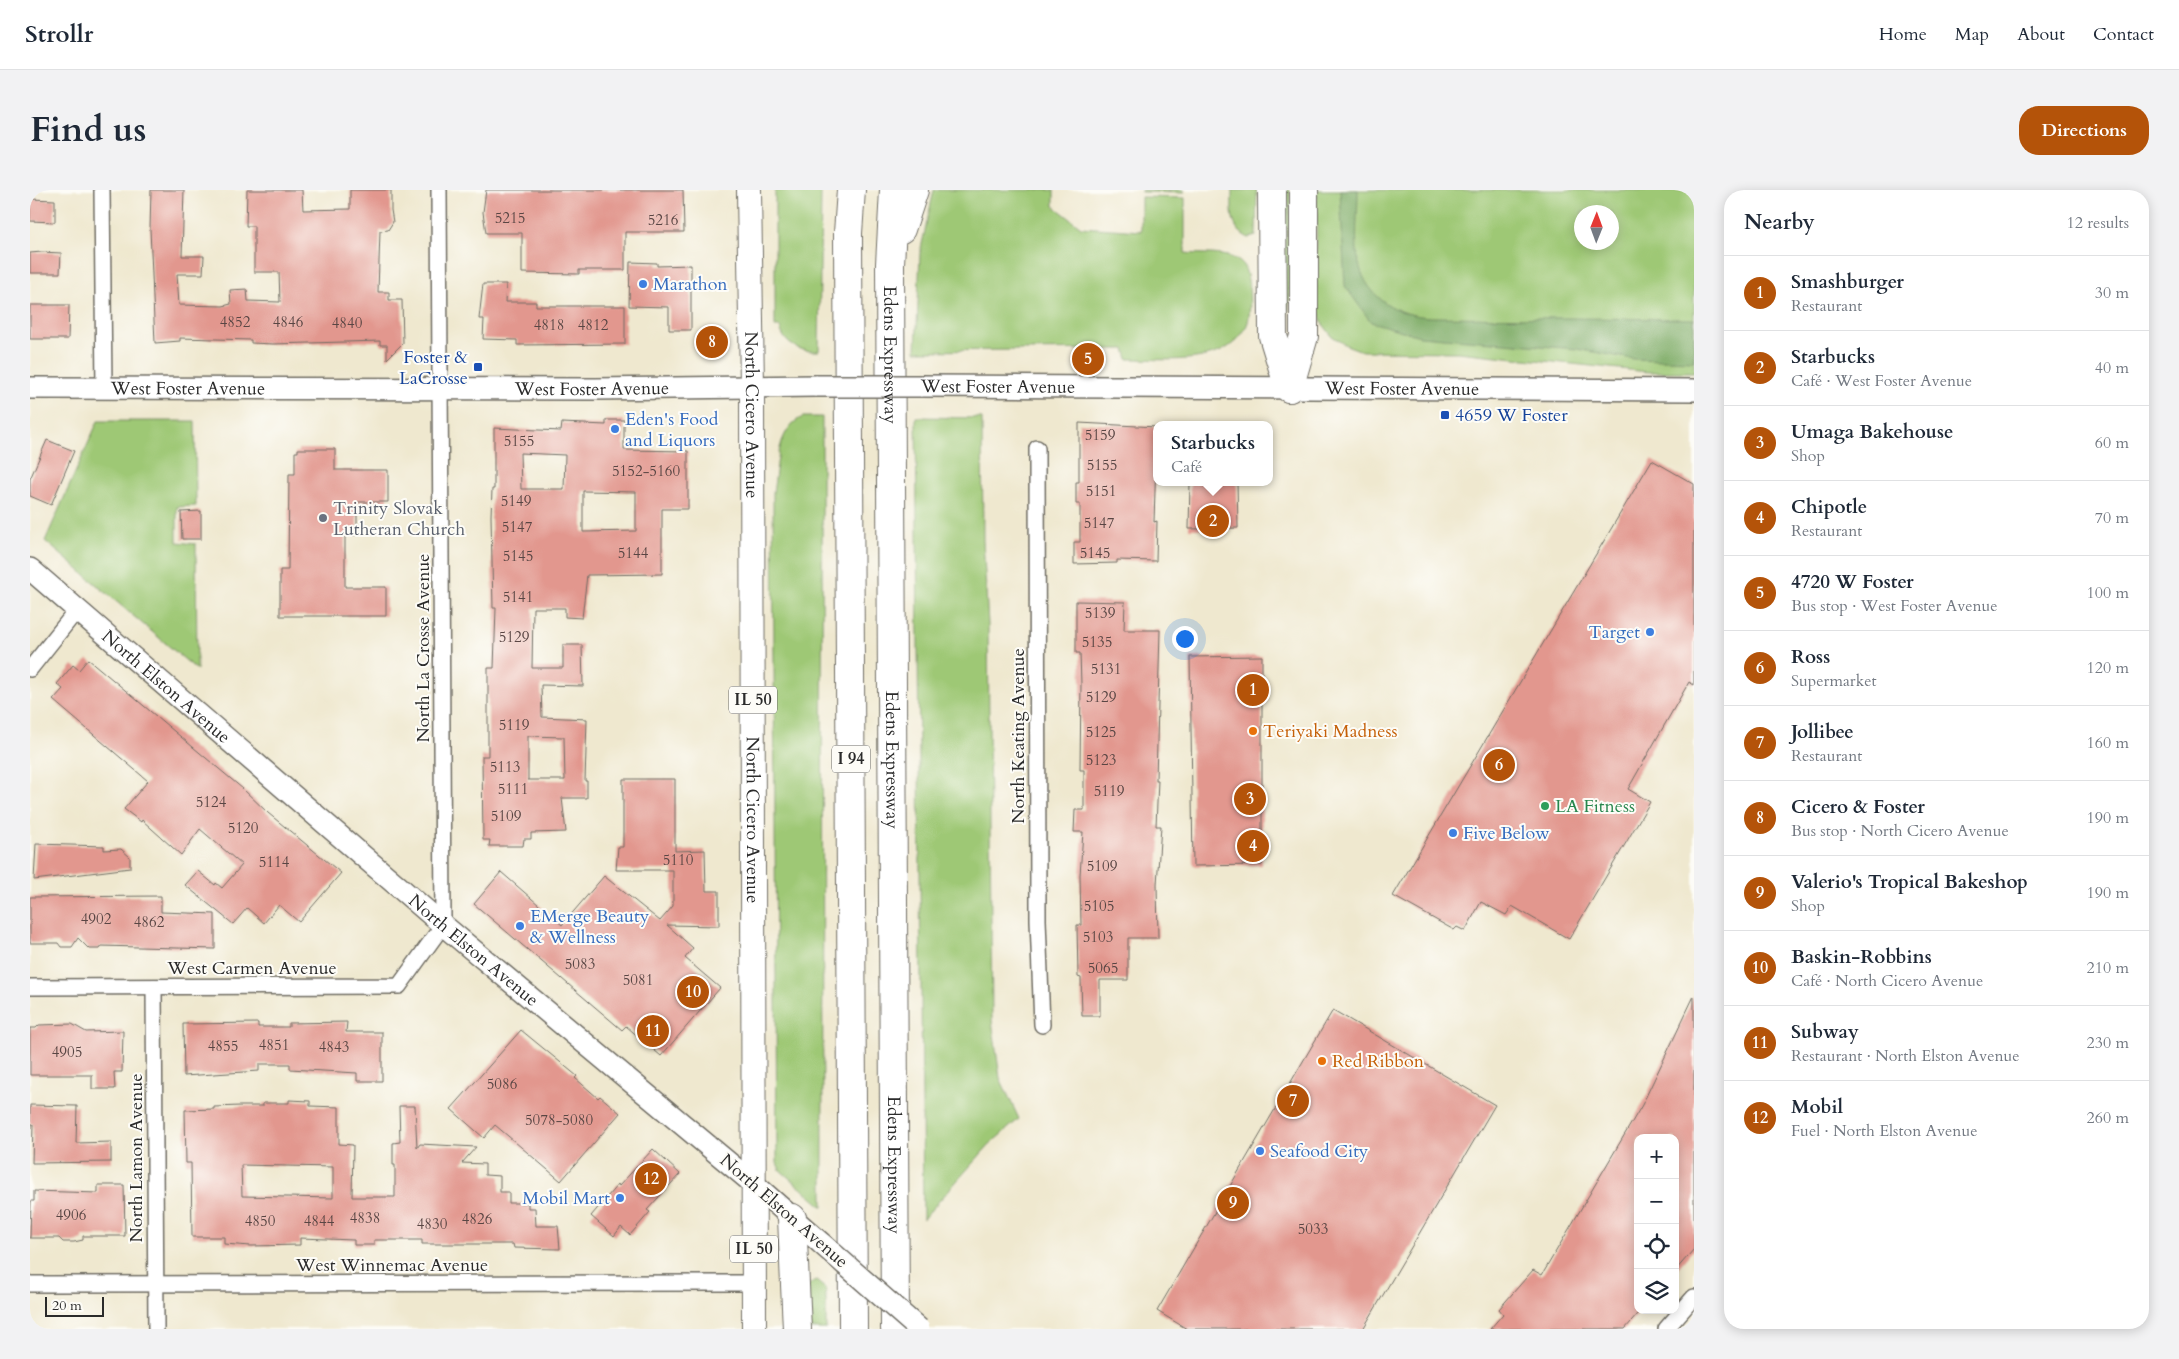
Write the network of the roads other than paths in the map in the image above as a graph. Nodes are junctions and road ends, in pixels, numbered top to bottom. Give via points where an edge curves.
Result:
1 (102, 190) edge
2 (439, 190) edge
3 (749, 190) edge
4 (851, 190) edge
5 (894, 190) edge
6 (914, 190) edge
7 (1272, 190) edge
8 (1304, 190) edge
9 (890, 264) junction
10 (752, 387) junction
11 (30, 388) edge
12 (104, 388) junction
13 (1290, 388) junction
14 (441, 389) junction
15 (1694, 390) edge
16 (1038, 448) dead end
17 (30, 569) edge
18 (76, 610) junction
19 (30, 669) edge
20 (444, 925) junction
21 (30, 987) edge
22 (154, 987) junction
23 (1042, 1025) dead end
24 (754, 1184) junction
25 (792, 1218) junction
26 (754, 1283) junction
27 (30, 1284) edge
28 (156, 1284) junction
29 (1694, 1297) edge
30 (156, 1329) edge
31 (754, 1329) edge
32 (797, 1329) edge
33 (853, 1329) edge
34 (895, 1329) edge
35 (920, 1329) edge
36 (1666, 1329) edge

1 - 12 street
2 - 14 street, North La Crosse Avenue
3 - 10 main road, North Cicero Avenue / IL 50
4 - 33 highway, I 94 via 848,253
5 - 9 highway, Edens Expressway / I 94
6 - 9 highway
7 - 13 highway via 1273,336
8 - 13 highway via 1304,336
9 - 34 highway, Edens Expressway / I 94
10 - 13 main road, West Foster Avenue, bridge
10 - 14 main road, West Foster Avenue
10 - 24 main road, North Cicero Avenue / IL 50
11 - 12 main road, West Foster Avenue
12 - 14 main road, West Foster Avenue
13 - 15 main road, West Foster Avenue
14 - 20 street, North La Crosse Avenue
16 - 23 street, North Keating Avenue via 1038,910
17 - 18 main road, North Elston Avenue
18 - 19 street
18 - 20 main road, North Elston Avenue
20 - 22 street, West Carmen Avenue via 399,986
20 - 24 main road, North Elston Avenue
21 - 22 street, West Carmen Avenue
22 - 28 street, North Lamon Avenue
24 - 25 main road, North Elston Avenue
24 - 26 main road, North Cicero Avenue / IL 50
25 - 32 highway
25 - 35 main road, North Elston Avenue, bridge
26 - 28 street, West Winnemac Avenue
26 - 31 main road, North Cicero Avenue / IL 50
27 - 28 street, West Winnemac Avenue
28 - 30 street, North Lamon Avenue
29 - 36 street

